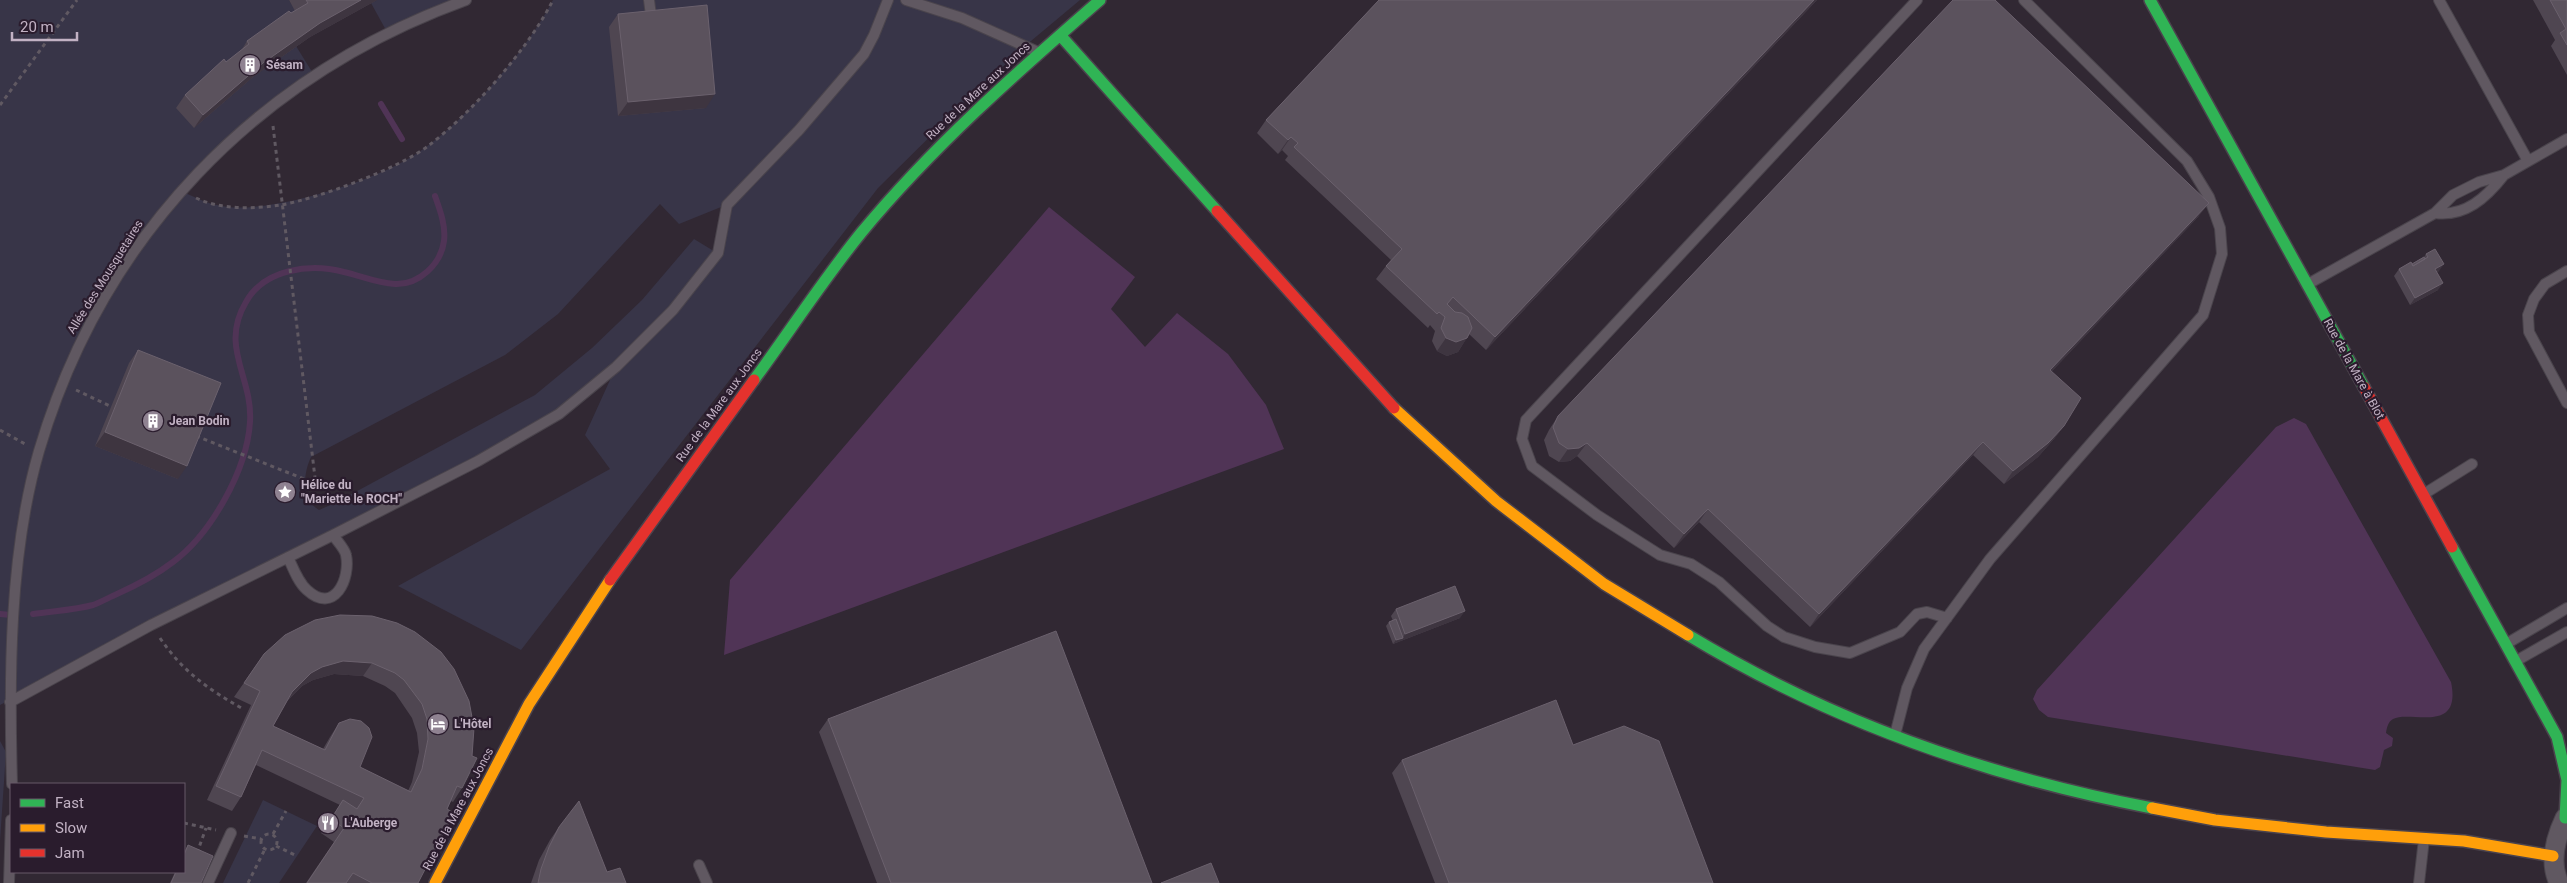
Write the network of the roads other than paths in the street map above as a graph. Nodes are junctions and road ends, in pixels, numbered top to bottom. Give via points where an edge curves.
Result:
1 (466, 0) edge
2 (650, 0) edge
3 (888, 0) edge
4 (906, 0) edge
5 (1100, 0) edge
6 (1918, 0) edge
7 (2024, 0) edge
8 (2150, 0) edge
9 (2439, 0) edge
10 (652, 23) edge
11 (1060, 35) junction
12 (1038, 53) junction
13 (2567, 139) edge
14 (2528, 161) junction
15 (2504, 175) junction
16 (2434, 214) junction
17 (2567, 271) edge
18 (2307, 285) junction
19 (2567, 403) edge
20 (2472, 464) dead end
21 (2423, 495) junction
22 (333, 536) junction
23 (288, 557) junction
24 (2567, 608) edge
25 (1947, 618) junction
26 (2567, 632) edge
27 (2506, 644) junction
28 (2515, 661) junction
29 (10, 702) junction
30 (1894, 736) junction
31 (2562, 742) edge
32 (12, 783) edge
33 (2566, 817) edge
34 (231, 833) dead end
35 (2424, 838) junction
36 (10, 852) edge
37 (2553, 856) junction
38 (700, 865) dead end
39 (9, 883) edge
40 (208, 883) edge
41 (434, 883) edge
42 (707, 883) edge
43 (2419, 883) edge
44 (2559, 883) edge

1 - 29 lane, Allée des Mousquetaires via 365,43 268,109 211,158 151,226 124,266 81,340 39,452 18,567
2 - 10 lane
3 - 22 lane via 864,54 799,130 727,205 718,253 673,310 616,367 559,414 478,461
4 - 12 lane via 962,18
5 - 11 street, Rue de la Mare aux Joncs
6 - 25 lane via 1526,420 1522,439 1532,466 1597,515 1660,555 1691,564 1719,582 1767,626 1784,637 1850,653 1900,632 1917,614 1927,612
7 - 25 lane via 2188,161 2209,197 2220,228 2222,254 2203,315 1990,559
8 - 18 street, Rue de la Mare à Blot
9 - 14 lane
11 - 12 street, Rue de la Mare aux Joncs
11 - 30 street via 1378,392 1496,501 1604,584 1666,623 1781,686
12 - 41 street, Rue de la Mare aux Joncs via 898,188 860,234 733,408 592,605 529,704
13 - 14 lane
14 - 15 lane
15 - 16 lane via 2479,182 2453,195
15 - 16 lane via 2489,194 2456,214
16 - 18 lane
17 - 19 lane via 2545,284 2528,315 2529,332
18 - 21 street, Rue de la Mare à Blot
20 - 21 lane
21 - 27 street, Rue de la Mare à Blot
22 - 23 lane
22 - 23 lane via 346,554 345,572 338,594 328,599 307,591
23 - 29 lane via 151,625
24 - 27 lane
25 - 30 lane via 1924,649 1907,688
26 - 28 lane
27 - 28 street, Rue de la Mare à Blot
28 - 31 street, Rue de la Mare à Blot
29 - 32 lane, Allée des Mousquetaires
30 - 35 street via 2032,782 2156,810 2270,826
31 - 33 street, Rue de la Mare à Blot via 2567,780
33 - 37 street via 2556,836
34 - 40 lane
35 - 37 street via 2464,841
35 - 43 lane
36 - 39 lane
37 - 44 street
38 - 42 lane

